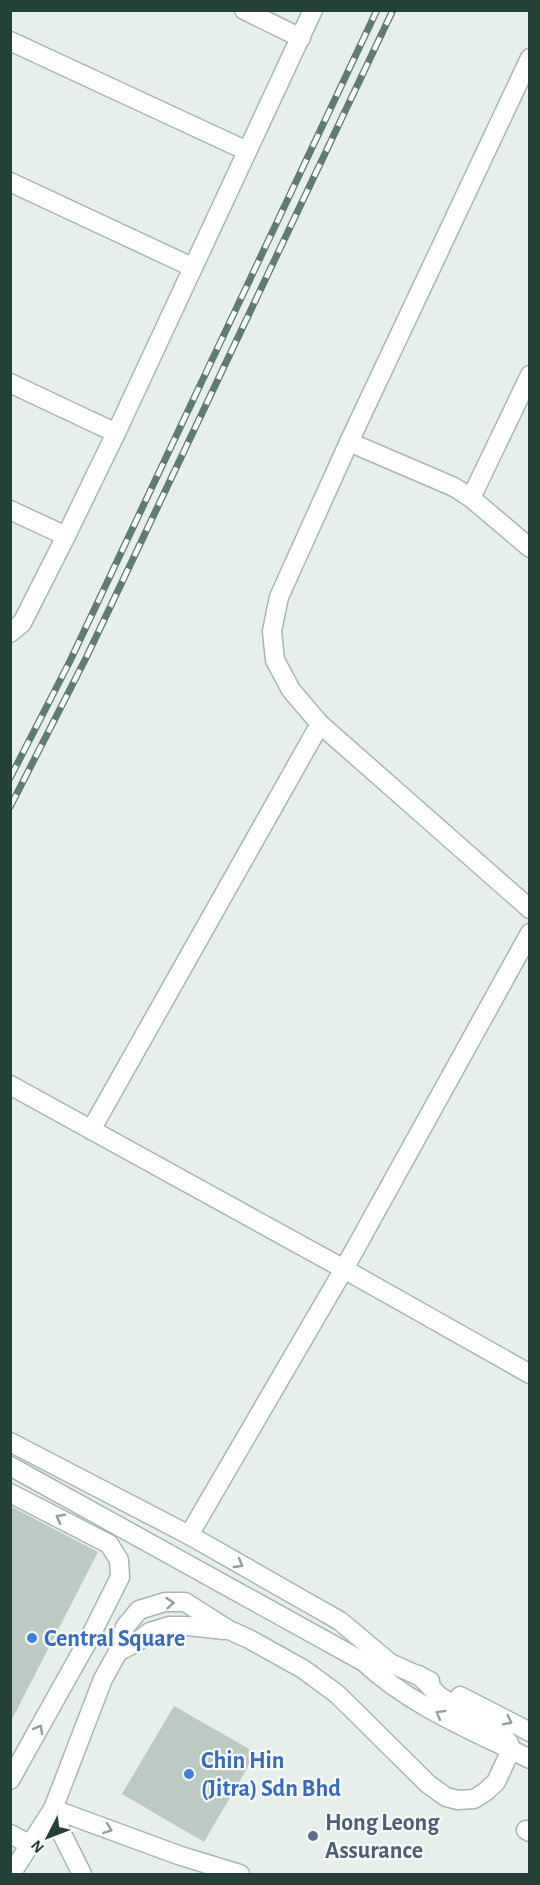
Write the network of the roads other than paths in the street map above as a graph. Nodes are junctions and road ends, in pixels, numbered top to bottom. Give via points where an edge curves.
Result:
1 (244, 10) edge
2 (313, 10) edge
3 (301, 38) junction
4 (10, 41) edge
5 (530, 58) edge
6 (247, 151) junction
7 (10, 182) edge
8 (192, 267) junction
9 (530, 375) edge
10 (10, 383) edge
11 (116, 433) junction
12 (349, 442) junction
13 (471, 498) junction
14 (10, 510) edge
15 (66, 537) junction
16 (530, 548) edge
17 (10, 633) edge
18 (320, 724) junction
19 (530, 909) edge
20 (530, 933) edge
21 (10, 1085) edge
22 (91, 1130) junction
23 (344, 1269) junction
24 (530, 1374) edge
25 (10, 1442) edge
26 (10, 1467) edge
27 (10, 1493) edge
28 (189, 1535) junction
29 (139, 1610) junction
30 (229, 1630) junction
31 (90, 1637) junction
32 (118, 1652) junction
33 (364, 1662) junction
34 (390, 1663) junction
35 (419, 1675) junction
36 (530, 1732) edge
37 (511, 1750) junction
38 (530, 1759) edge
39 (10, 1780) edge
40 (53, 1809) junction
41 (10, 1834) edge
42 (31, 1845) junction
43 (11, 1875) edge
44 (82, 1875) edge
45 (240, 1875) edge

1 - 3 street
2 - 3 street
3 - 6 street
4 - 6 street
5 - 12 street
6 - 8 street
7 - 8 street
8 - 11 street
9 - 13 street
10 - 11 street
11 - 15 street
12 - 13 street
12 - 18 street via 279,597 272,631 275,660 291,690
13 - 16 street
14 - 15 street
15 - 17 street via 22,623
18 - 19 street
18 - 22 street
20 - 23 street
21 - 22 street
22 - 23 street
23 - 24 street
23 - 28 street
25 - 28 street
26 - 33 street
31 -> 27 street via 120,1576 119,1560 108,1544
28 -> 34 street via 340,1621
29 -> 30 street via 165,1602 185,1602
29 - 31 street
29 - 32 street via 125,1627
30 - 32 street via 169,1626 150,1632
30 - 37 street via 303,1669 337,1694 446,1797 474,1799 485,1792 496,1782
39 -> 31 street
32 - 40 street via 103,1680
33 - 34 street
37 -> 33 street via 443,1717 383,1680
34 - 35 street
35 -> 36 street
35 - 37 street via 439,1696 501,1734
37 - 38 street
40 - 42 street
40 - 44 street
40 -> 45 street
41 - 42 street
42 - 43 street

